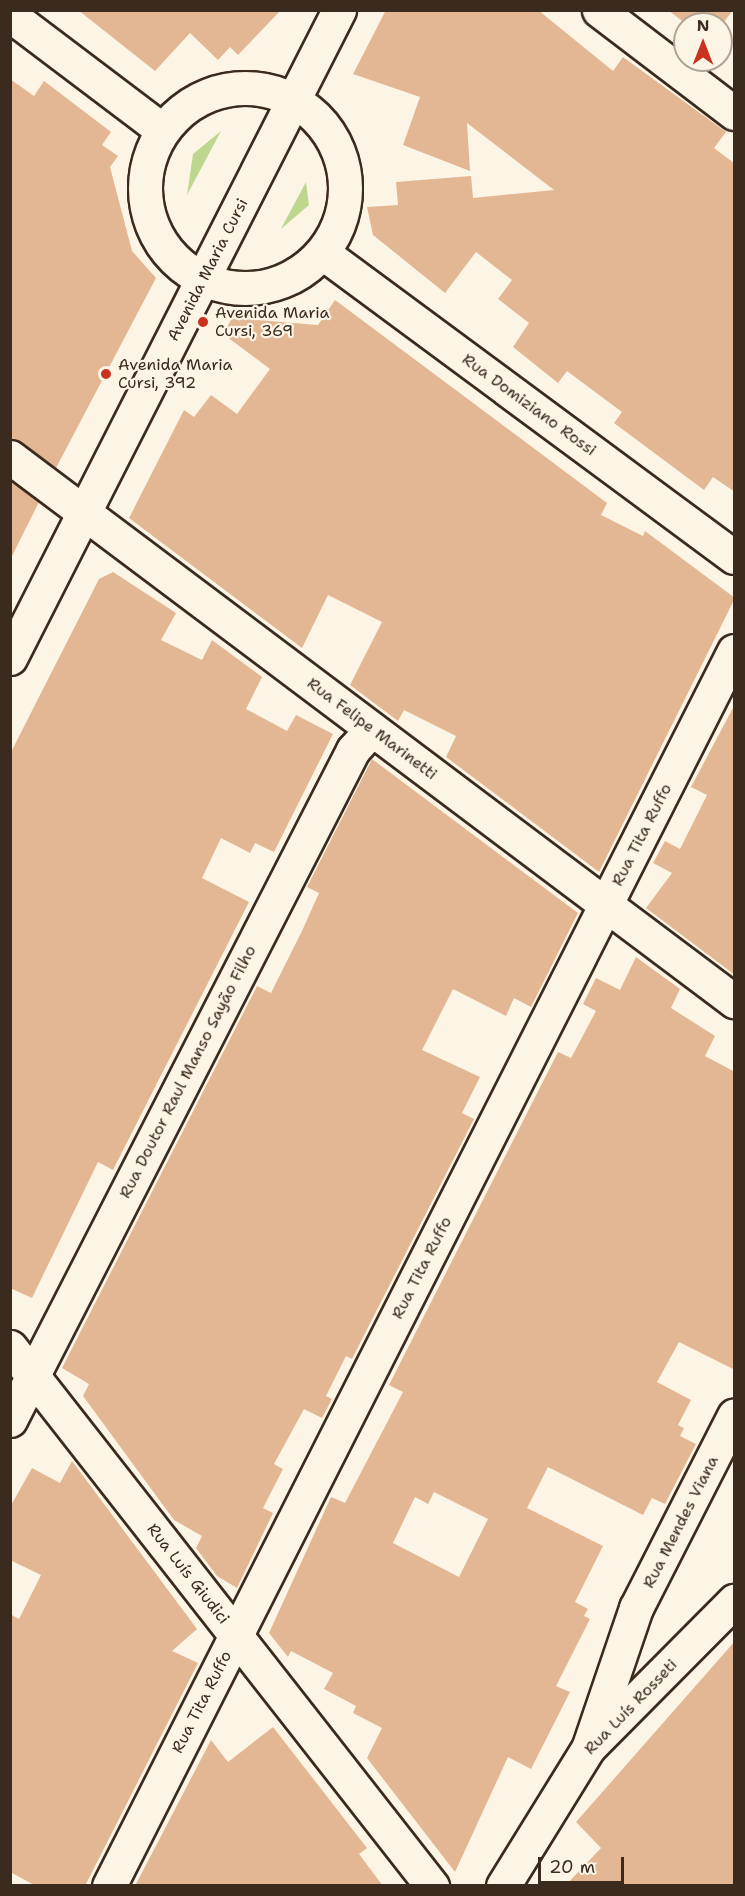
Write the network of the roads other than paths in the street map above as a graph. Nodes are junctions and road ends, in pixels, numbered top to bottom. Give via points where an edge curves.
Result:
1 (339, 10) edge
2 (599, 10) edge
3 (10, 15) edge
4 (293, 100) junction
5 (735, 113) edge
6 (162, 130) junction
7 (323, 253) junction
8 (202, 279) junction
9 (10, 456) edge
10 (84, 513) junction
11 (735, 557) edge
12 (735, 651) edge
13 (10, 658) edge
14 (372, 729) junction
15 (606, 904) junction
16 (735, 1001) edge
17 (10, 1347) edge
18 (33, 1376) junction
19 (735, 1416) edge
20 (10, 1420) edge
21 (735, 1601) edge
22 (628, 1628) junction
23 (236, 1636) junction
24 (682, 1654) junction
25 (589, 1747) junction
26 (109, 1886) edge
27 (432, 1886) edge
28 (503, 1886) edge

1 - 4 street, Avenida Maria Cursi
2 - 5 street
3 - 6 street
4 - 6 street via 266,90 227,90 183,109
4 - 7 street via 317,117 335,141 345,169 346,199 339,228
4 - 8 street, Avenida Maria Cursi
6 - 8 street via 147,162 144,197 153,231 173,259
7 - 8 street via 298,275 267,287 234,288
7 - 11 street, Rua Domiziano Rossi
8 - 10 street, Avenida Maria Cursi
9 - 10 street, Rua Felipe Marinetti
10 - 13 street, Avenida Maria Cursi
10 - 14 street, Rua Felipe Marinetti
12 - 15 street, Rua Tita Ruffo
14 - 15 street, Rua Felipe Marinetti
14 - 18 street, Rua Doutor Raul Manso Sayão Filho via 352,750
15 - 16 street, Rua Felipe Marinetti
15 - 23 street, Rua Tita Ruffo
17 - 18 street, Rua Luís Giudici
18 - 20 street, Rua Doutor Raul Manso Sayão Filho
18 - 23 street, Rua Luís Giudici
19 - 22 street, Rua Mendes Viana
21 - 24 street, Rua Luís Rosseti
22 - 24 street via 648,1652
22 - 25 street, Rua Mendes Viana
23 - 26 street, Rua Tita Ruffo
23 - 27 street, Rua Luís Giudici
24 - 25 street, Rua Luís Rosseti
25 - 28 street, Rua Luís Rosseti

